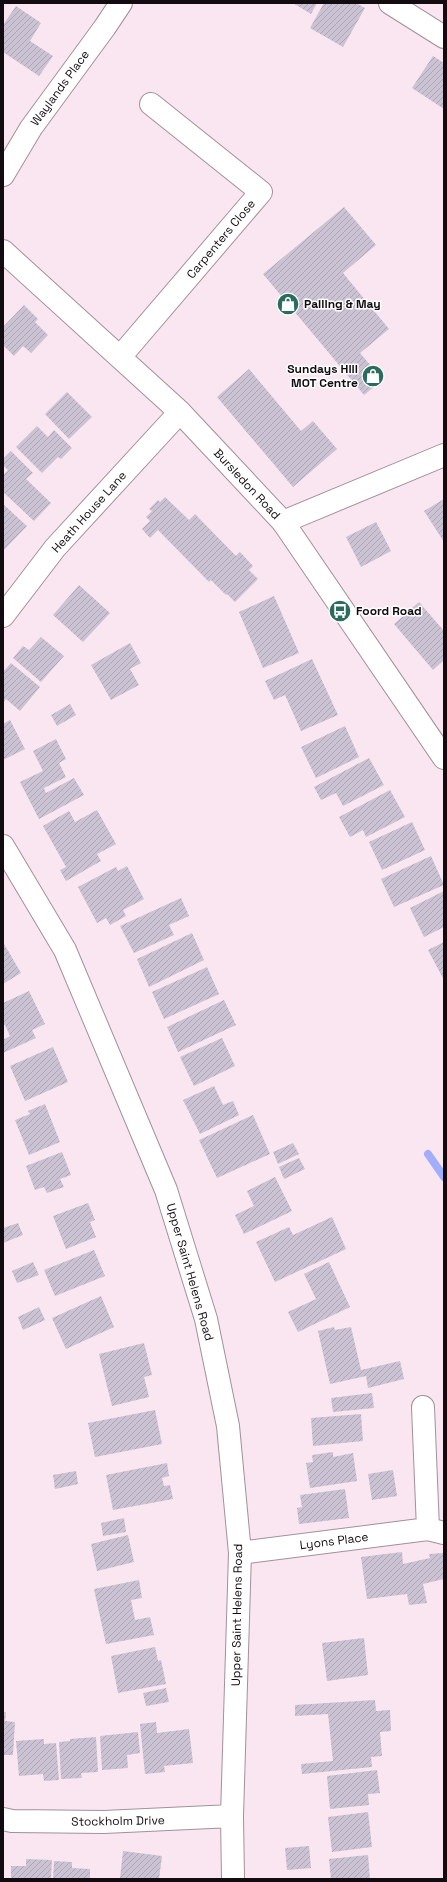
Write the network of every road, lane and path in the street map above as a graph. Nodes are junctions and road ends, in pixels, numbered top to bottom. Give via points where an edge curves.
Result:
1 (121, 3) edge
2 (390, 3) edge
3 (444, 37) edge
4 (151, 104) dead end
5 (3, 175) edge
6 (3, 250) edge
7 (120, 357) junction
8 (180, 412) junction
9 (444, 456) edge
10 (283, 522) junction
11 (3, 616) edge
12 (444, 758) edge
13 (3, 846) edge
14 (422, 1407) dead end
15 (436, 1531) edge
16 (240, 1553) junction
17 (232, 1816) junction
18 (3, 1820) edge
19 (233, 1879) edge

1 - 5 street, Waylands Place via 31,128
2 - 3 street
4 - 7 street, Carpenters Close via 261,192
6 - 7 street, Bursledon Road
7 - 8 street, Bursledon Road
8 - 10 street, Bursledon Road
8 - 11 street, Heath House Lane via 55,548
9 - 10 street
10 - 12 street, Bursledon Road
13 - 16 street, Upper Saint Helens Road via 65,950 166,1190 206,1319 228,1426
14 - 15 street, Lyons Place
15 - 16 street, Lyons Place
16 - 17 street, Upper Saint Helens Road
17 - 18 street, Stockholm Drive via 104,1822
17 - 19 street, Upper Saint Helens Road

